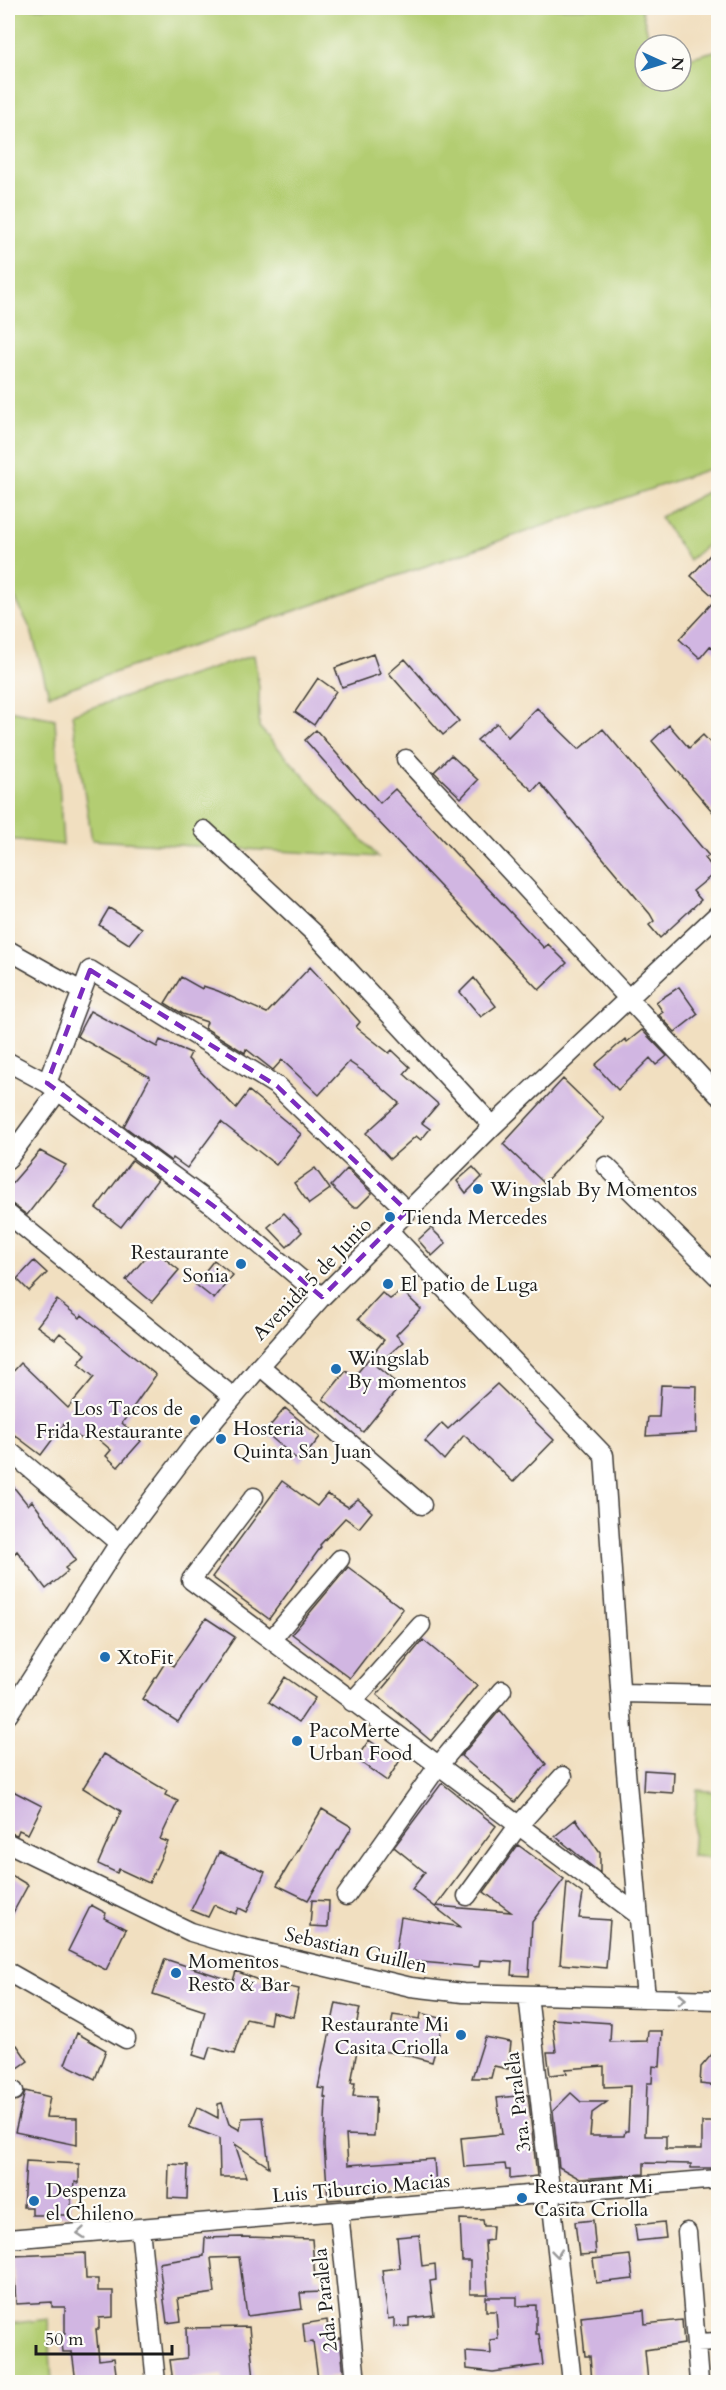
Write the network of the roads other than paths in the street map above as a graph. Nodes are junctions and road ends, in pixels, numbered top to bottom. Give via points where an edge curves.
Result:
1 (406, 759) dead end
2 (204, 830) dead end
3 (715, 919) edge
4 (8, 950) edge
5 (81, 991) junction
6 (628, 996) junction
7 (8, 1062) edge
8 (53, 1087) junction
9 (718, 1095) edge
10 (493, 1126) junction
11 (8, 1160) edge
12 (606, 1166) dead end
13 (407, 1211) junction
14 (8, 1214) edge
15 (389, 1231) junction
16 (718, 1277) edge
17 (322, 1297) junction
18 (260, 1366) junction
19 (233, 1397) junction
20 (8, 1450) edge
21 (254, 1497) dead end
22 (422, 1505) dead end
23 (119, 1543) junction
24 (340, 1559) dead end
25 (421, 1625) dead end
26 (271, 1640) junction
27 (502, 1690) dead end
28 (621, 1693) junction
29 (718, 1695) edge
30 (352, 1702) junction
31 (8, 1715) edge
32 (438, 1766) junction
33 (563, 1776) dead end
34 (518, 1826) junction
35 (8, 1843) edge
36 (346, 1896) dead end
37 (467, 1896) dead end
38 (637, 1914) junction
39 (8, 1972) edge
40 (528, 1995) junction
41 (646, 1998) junction
42 (718, 2000) edge
43 (126, 2039) dead end
44 (718, 2179) edge
45 (551, 2194) junction
46 (339, 2212) junction
47 (140, 2228) junction
48 (687, 2232) dead end
49 (8, 2239) edge
50 (718, 2342) edge
51 (696, 2343) junction
52 (156, 2382) edge
53 (356, 2382) edge
54 (572, 2382) edge
55 (699, 2382) edge

1 - 6 street
2 - 10 street via 314,933
3 - 6 street, Avenida 5 de Junio
4 - 5 street
5 - 8 street
5 - 13 street via 90,970 277,1086
6 - 9 street
6 - 10 street, Avenida 5 de Junio
7 - 8 street
8 - 11 street
8 - 17 street via 215,1207
10 - 13 street, Avenida 5 de Junio
12 - 16 street
13 - 15 street, Avenida 5 de Junio
14 - 19 street
15 - 17 street, Avenida 5 de Junio
15 - 28 street via 604,1455
17 - 18 street, Avenida 5 de Junio
18 - 19 street, Avenida 5 de Junio
18 - 22 street
19 - 23 street, Avenida 5 de Junio
20 - 23 street
21 - 26 street via 191,1580
23 - 31 street, Avenida 5 de Junio
24 - 26 street
25 - 30 street
26 - 30 street
27 - 32 street
28 - 29 street
28 - 38 street
30 - 32 street
32 - 34 street
32 - 36 street
33 - 34 street
34 - 37 street
34 - 38 street
35 - 40 street, Sebastian Guillen via 173,1924 238,1947 440,1992
38 - 41 street
39 - 43 street
40 - 41 street, Sebastian Guillen
40 - 45 street, 3ra. Paralela
41 -> 42 street, Sebastian Guillen
44 - 45 street, Luis Tiburcio Macias
45 - 46 street, Luis Tiburcio Macias
45 -> 54 street, 3ra. Paralela
46 - 47 street, Luis Tiburcio Macias
46 - 53 street, 2da. Paralela
47 -> 49 street, Luis Tiburcio Macias
47 - 52 street
48 - 51 street
50 - 51 street
51 - 55 street

